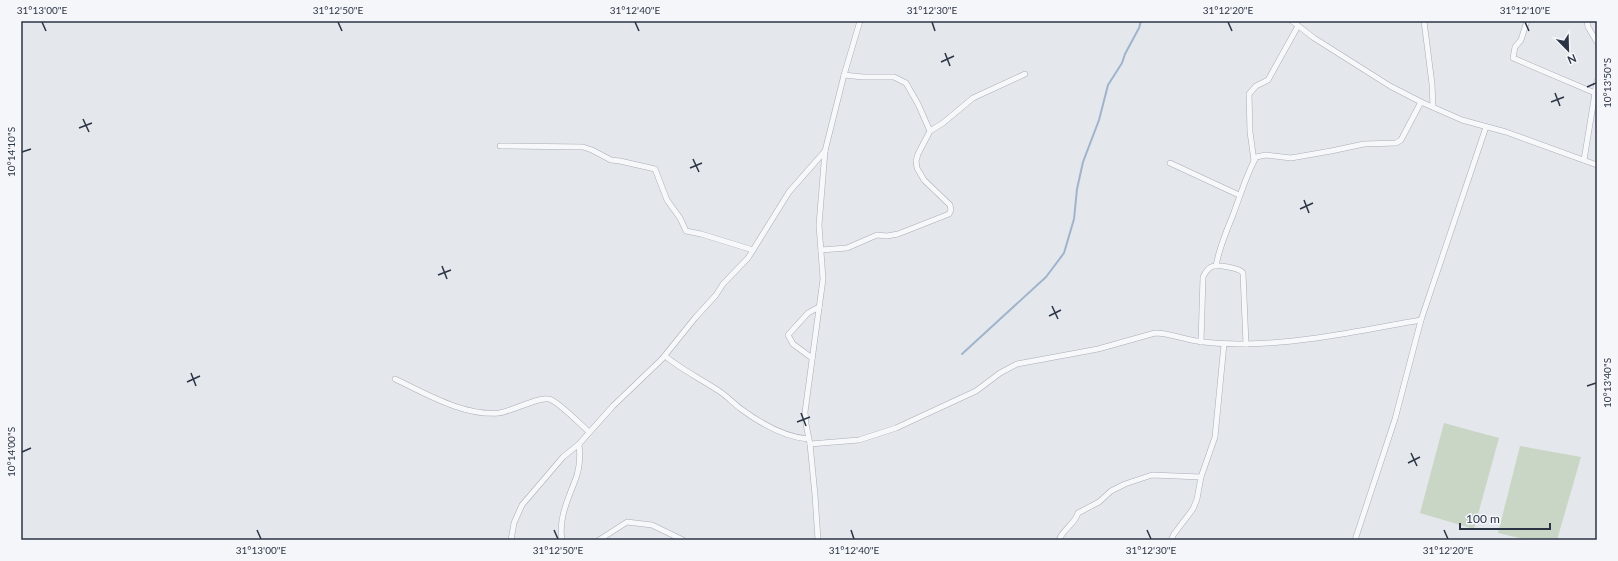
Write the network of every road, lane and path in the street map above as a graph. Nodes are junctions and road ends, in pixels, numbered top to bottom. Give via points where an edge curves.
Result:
1 (860, 21) edge
2 (1292, 21) edge
3 (1424, 21) edge
4 (1527, 21) edge
5 (1587, 21) edge
6 (1298, 26) junction
7 (1597, 42) edge
8 (1025, 74) dead end
9 (844, 75) junction
10 (1597, 81) edge
11 (1595, 93) junction
12 (1420, 102) junction
13 (1433, 107) junction
14 (1486, 127) junction
15 (930, 131) junction
16 (500, 146) dead end
17 (825, 151) junction
18 (1584, 160) junction
19 (1254, 161) junction
20 (1170, 163) dead end
21 (1597, 165) edge
22 (1239, 195) junction
23 (753, 250) junction
24 (821, 250) junction
25 (1216, 266) junction
26 (819, 307) junction
27 (1421, 320) junction
28 (1201, 342) junction
29 (1224, 344) junction
30 (1246, 344) junction
31 (665, 356) junction
32 (812, 358) junction
33 (396, 380) dead end
34 (589, 432) junction
35 (809, 442) junction
36 (579, 444) junction
37 (1201, 477) junction
38 (511, 540) edge
39 (562, 540) edge
40 (599, 540) edge
41 (683, 540) edge
42 (818, 540) edge
43 (1059, 540) edge
44 (1171, 540) edge
45 (1355, 540) edge

1 - 9 street
2 - 6 street
3 - 13 street
4 - 11 street via 1521,40 1514,48 1513,58
5 - 7 street
6 - 12 street via 1390,86
6 - 19 street via 1268,80 1256,86 1249,94
8 - 15 street via 973,98
9 - 15 street via 894,77 906,83
9 - 17 street
10 - 11 street
11 - 18 street
12 - 13 street
12 - 19 street via 1401,140 1396,143 1364,144 1291,158 1259,156
13 - 14 street
14 - 18 street
14 - 27 street
15 - 24 street via 918,154 917,168 924,180 950,206 949,214 898,234 877,235 847,248
16 - 23 street via 583,147 611,160 654,169 667,200 686,231
17 - 23 street via 789,192
17 - 24 street via 819,225
18 - 21 street
19 - 22 street
20 - 22 street
22 - 25 street
23 - 31 street
24 - 26 street via 823,280
25 - 28 street via 1206,271 1203,277
25 - 30 street via 1239,269 1243,273
26 - 32 street
26 - 32 street via 801,319 788,335 793,344
27 - 30 street via 1321,338
27 - 45 street via 1395,419
28 - 29 street
28 - 35 street via 1155,333 1098,349 1017,364 976,391 896,428 859,440
29 - 30 street
29 - 37 street via 1215,437
31 - 34 street
31 - 35 street via 679,368 719,391 741,409 790,436
32 - 35 street via 806,412
33 - 34 street via 454,406 482,413 510,411 542,399 551,399
34 - 36 street
35 - 42 street
36 - 38 street via 558,463 522,505 517,514
36 - 39 street via 579,468 562,517
37 - 43 street via 1156,474 1125,484 1078,513
37 - 44 street via 1193,509
40 - 41 street via 627,522 652,525

